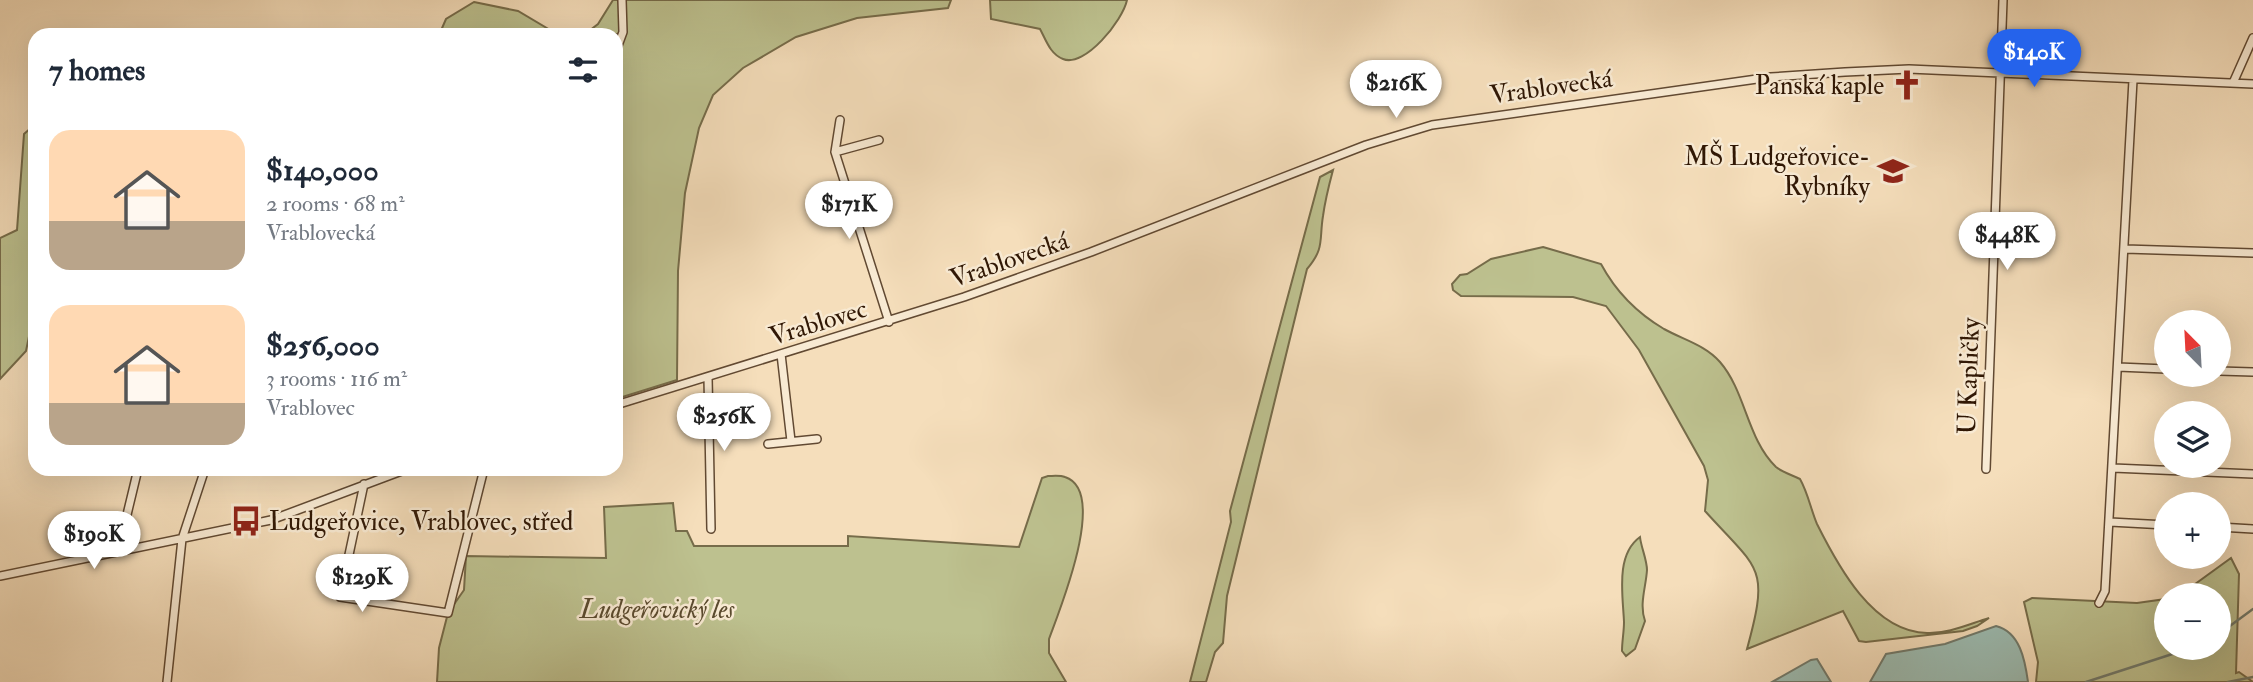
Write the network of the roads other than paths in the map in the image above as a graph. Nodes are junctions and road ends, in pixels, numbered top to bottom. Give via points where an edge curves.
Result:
1 (622, 0) edge
2 (2003, 0) edge
3 (623, 28) edge
4 (2253, 38) edge
5 (2000, 74) junction
6 (2133, 80) junction
7 (2233, 83) junction
8 (2253, 83) edge
9 (840, 120) dead end
10 (879, 140) dead end
11 (835, 152) junction
12 (2125, 249) junction
13 (2253, 253) edge
14 (889, 322) junction
15 (781, 354) junction
16 (2118, 367) junction
17 (2154, 368) edge
18 (2231, 371) edge
19 (2253, 372) edge
20 (708, 377) junction
21 (623, 403) edge
22 (817, 439) dead end
23 (791, 441) junction
24 (768, 444) dead end
25 (2113, 468) junction
26 (1986, 469) dead end
27 (2253, 474) edge
28 (136, 476) edge
29 (203, 476) edge
30 (387, 476) edge
31 (482, 476) edge
32 (364, 484) junction
33 (2110, 522) junction
34 (2154, 524) edge
35 (2231, 528) edge
36 (711, 529) dead end
37 (2253, 529) edge
38 (182, 539) junction
39 (118, 552) junction
40 (0, 576) edge
41 (2099, 603) dead end
42 (167, 682) edge

1 - 3 street
2 - 5 street, U Kapličky
4 - 7 street
5 - 6 street, Vrablovecká
5 - 14 street, Vrablovecká via 1909,69 1794,74 1420,128
5 - 26 street, U Kapličky
6 - 7 street, Vrablovecká
6 - 12 street
7 - 8 street, Vrablovecká
9 - 11 street
10 - 11 street
11 - 14 street, Vrablovec
12 - 13 street
12 - 16 street
14 - 15 street, Vrablovec
15 - 20 street, Vrablovec
15 - 23 street
16 - 17 street
16 - 25 street
18 - 19 street
20 - 21 street, Vrablovec
20 - 36 street
22 - 23 street
23 - 24 street
25 - 27 street
25 - 33 street
28 - 39 street
29 - 38 street
30 - 32 street
31 - 32 street via 448,613 340,597
32 - 38 street via 271,520
33 - 34 street
33 - 41 street via 2105,591
35 - 37 street
38 - 39 street
38 - 42 street
39 - 40 street

